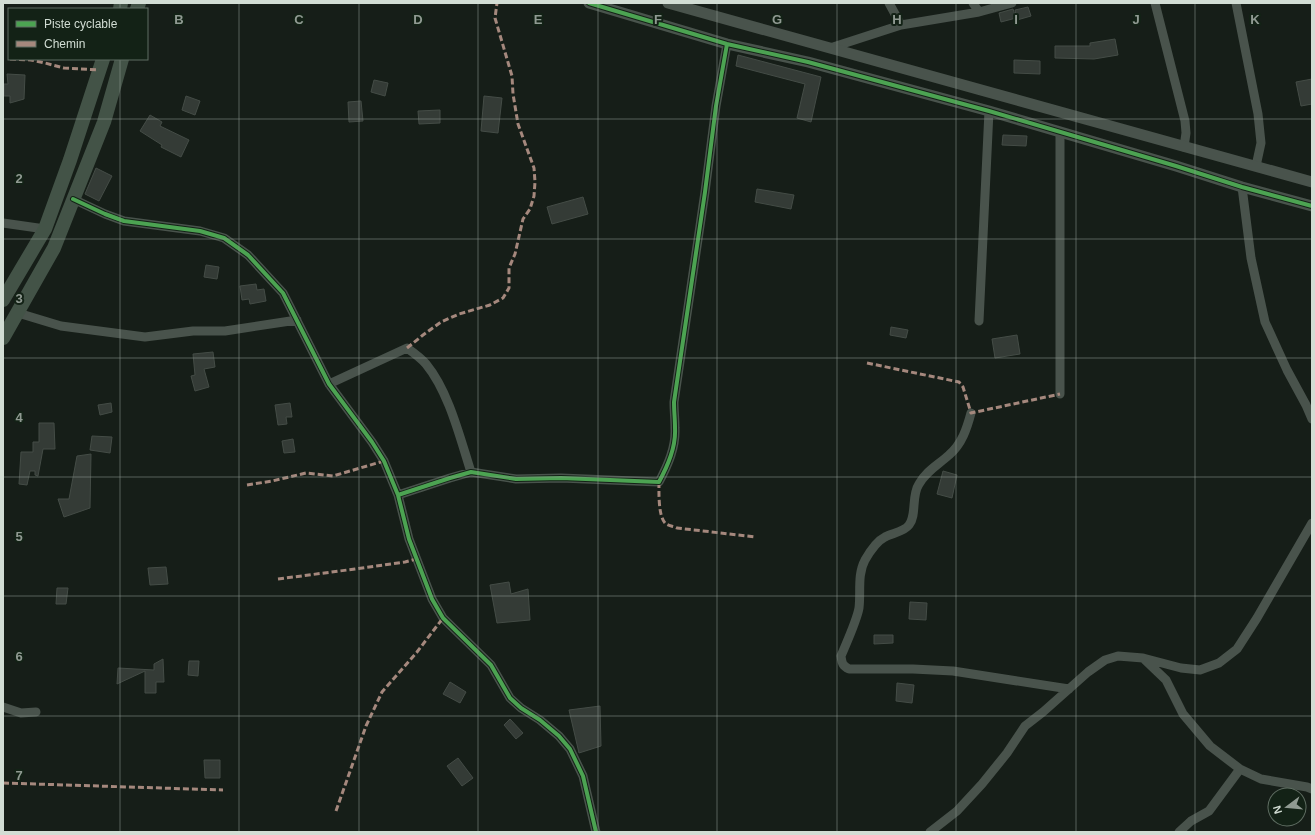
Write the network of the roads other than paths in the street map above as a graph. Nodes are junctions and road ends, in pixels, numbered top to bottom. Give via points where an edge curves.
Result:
1 (589, 3) edge
2 (668, 3) edge
3 (889, 3) edge
4 (973, 3) edge
5 (1012, 3) edge
6 (1155, 3) edge
7 (1236, 3) edge
8 (979, 12) junction
9 (901, 25) junction
10 (727, 44) junction
11 (830, 48) junction
12 (103, 60) edge
13 (122, 60) edge
14 (989, 111) junction
15 (1060, 132) junction
16 (1184, 147) junction
17 (1256, 166) junction
18 (1312, 182) edge
19 (1242, 187) junction
20 (73, 199) junction
21 (1312, 206) edge
22 (3, 223) edge
23 (45, 229) junction
24 (3, 300) edge
25 (18, 313) junction
26 (297, 320) junction
27 (979, 321) dead end
28 (3, 338) edge
29 (329, 384) junction
30 (1060, 394) dead end
31 (971, 413) dead end
32 (1312, 419) edge
33 (471, 472) junction
34 (398, 495) junction
35 (1312, 523) edge
36 (1143, 658) junction
37 (1069, 688) junction
38 (3, 707) edge
39 (36, 712) dead end
40 (1240, 769) junction
41 (1312, 789) edge
42 (596, 832) edge
43 (930, 832) edge
44 (1179, 832) edge

1 - 10 street
2 - 11 street
3 - 9 street
4 - 8 street
5 - 8 street
6 - 16 street via 1185,121
7 - 17 street via 1258,114 1261,143
8 - 9 street
9 - 11 street
10 - 14 street via 808,62
10 - 33 street via 674,402 674,446 659,482 516,479
11 - 16 street
12 - 23 main road
13 - 20 main road via 104,122
14 - 15 street
14 - 27 street
15 - 19 street
15 - 30 street
16 - 17 street
17 - 18 street
19 - 21 street
19 - 32 street via 1251,258 1265,322
20 - 25 main road via 54,248
20 - 26 street via 124,221 200,231 224,238 248,255 283,293
22 - 23 street
23 - 24 main road
25 - 26 street via 61,326 145,337 194,331 225,331
25 - 28 main road
26 - 29 street
29 - 33 street via 407,348 426,363 438,380
29 - 34 street via 384,461
31 - 37 street via 962,440 918,485 910,525 883,538 865,561 861,574 859,610 841,662 849,669 953,671
33 - 34 street
34 - 42 street via 409,539 432,599 443,618 491,665 510,698 559,736 570,749 583,776
35 - 36 street via 1257,618 1237,648 1219,663 1200,670
36 - 37 street via 1118,656 1105,660
36 - 40 street via 1166,680 1183,714 1210,746
37 - 43 street via 1025,726 982,784 957,811
38 - 39 street via 21,713
40 - 41 street via 1261,779
40 - 44 street via 1209,811 1191,821

